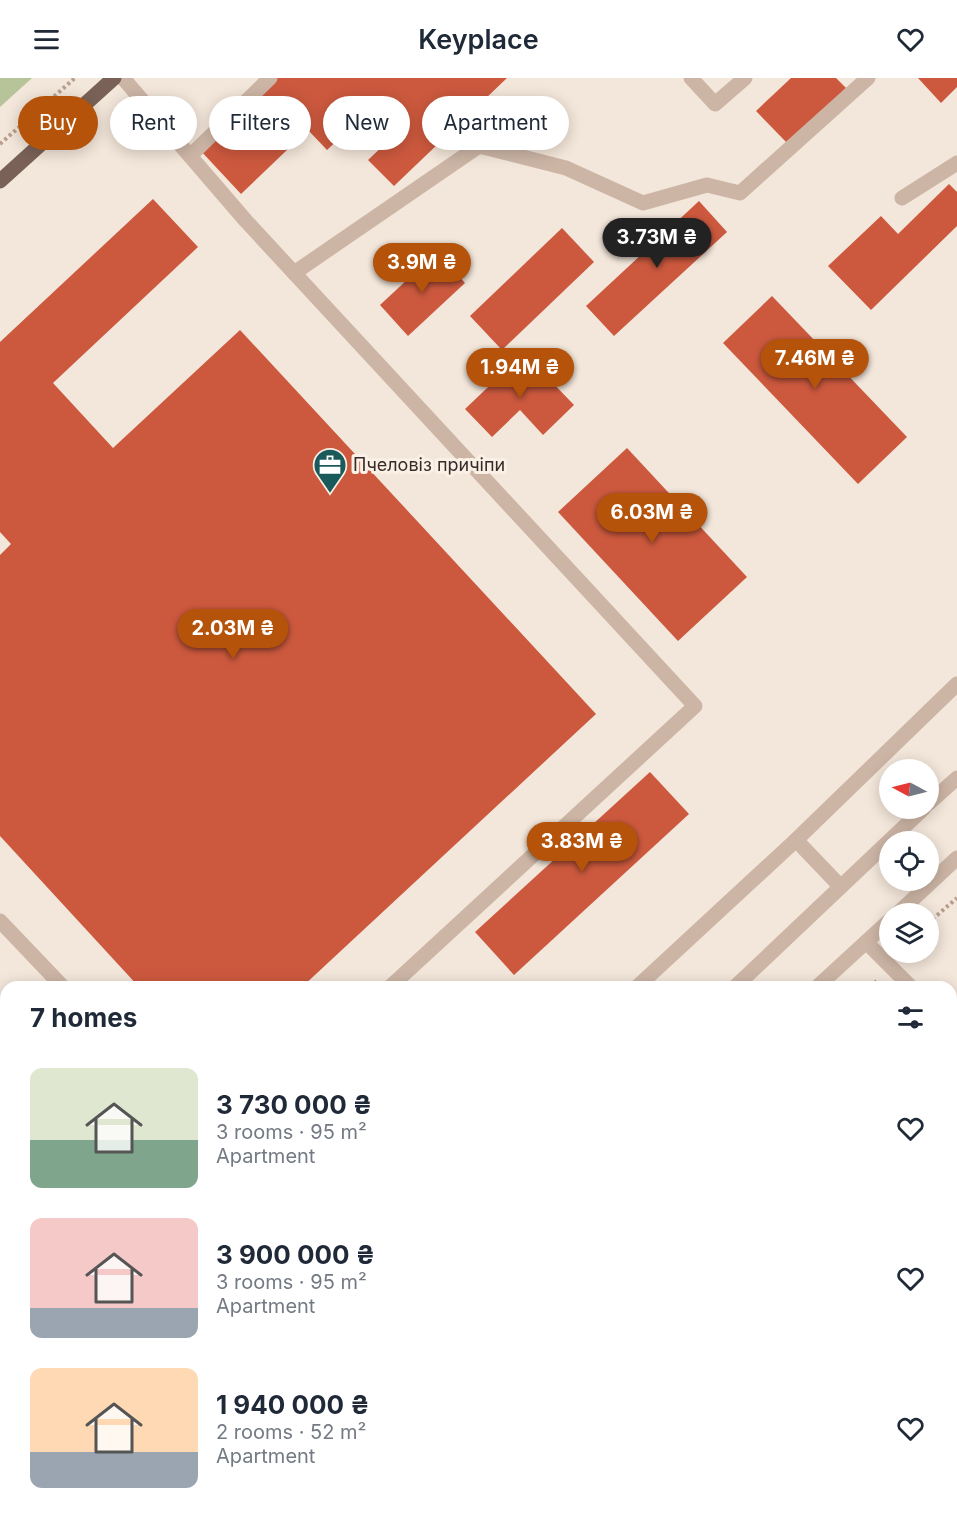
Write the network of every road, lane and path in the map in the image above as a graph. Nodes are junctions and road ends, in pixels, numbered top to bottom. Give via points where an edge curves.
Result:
1 (75, 78) edge
2 (114, 78) edge
3 (123, 78) edge
4 (270, 78) edge
5 (691, 78) edge
6 (745, 78) edge
7 (868, 78) edge
8 (0, 144) edge
9 (190, 156) junction
10 (957, 163) edge
11 (0, 181) edge
12 (902, 198) dead end
13 (294, 273) junction
14 (957, 684) edge
15 (957, 778) edge
16 (939, 794) edge
17 (912, 819) edge
18 (796, 840) junction
19 (957, 858) edge
20 (840, 886) junction
21 (957, 898) edge
22 (909, 903) edge
23 (939, 914) edge
24 (0, 921) edge
25 (879, 931) edge
26 (866, 942) junction
27 (57, 981) edge
28 (397, 981) edge
29 (643, 981) edge
30 (741, 981) edge
31 (824, 981) edge
32 (905, 981) edge

1 - 8 path
2 - 11 main road
3 - 9 lane
4 - 9 lane
5 - 6 lane via 715,104
7 - 13 lane via 740,193 706,185 643,203 566,168 479,146
9 - 13 lane
10 - 12 lane
13 - 28 lane via 695,706
14 - 18 lane
15 - 16 lane
17 - 20 lane
18 - 20 lane
18 - 29 lane
19 - 22 lane
20 - 30 lane
21 - 23 path
24 - 27 lane
25 - 26 lane
26 - 31 lane
26 - 32 lane

